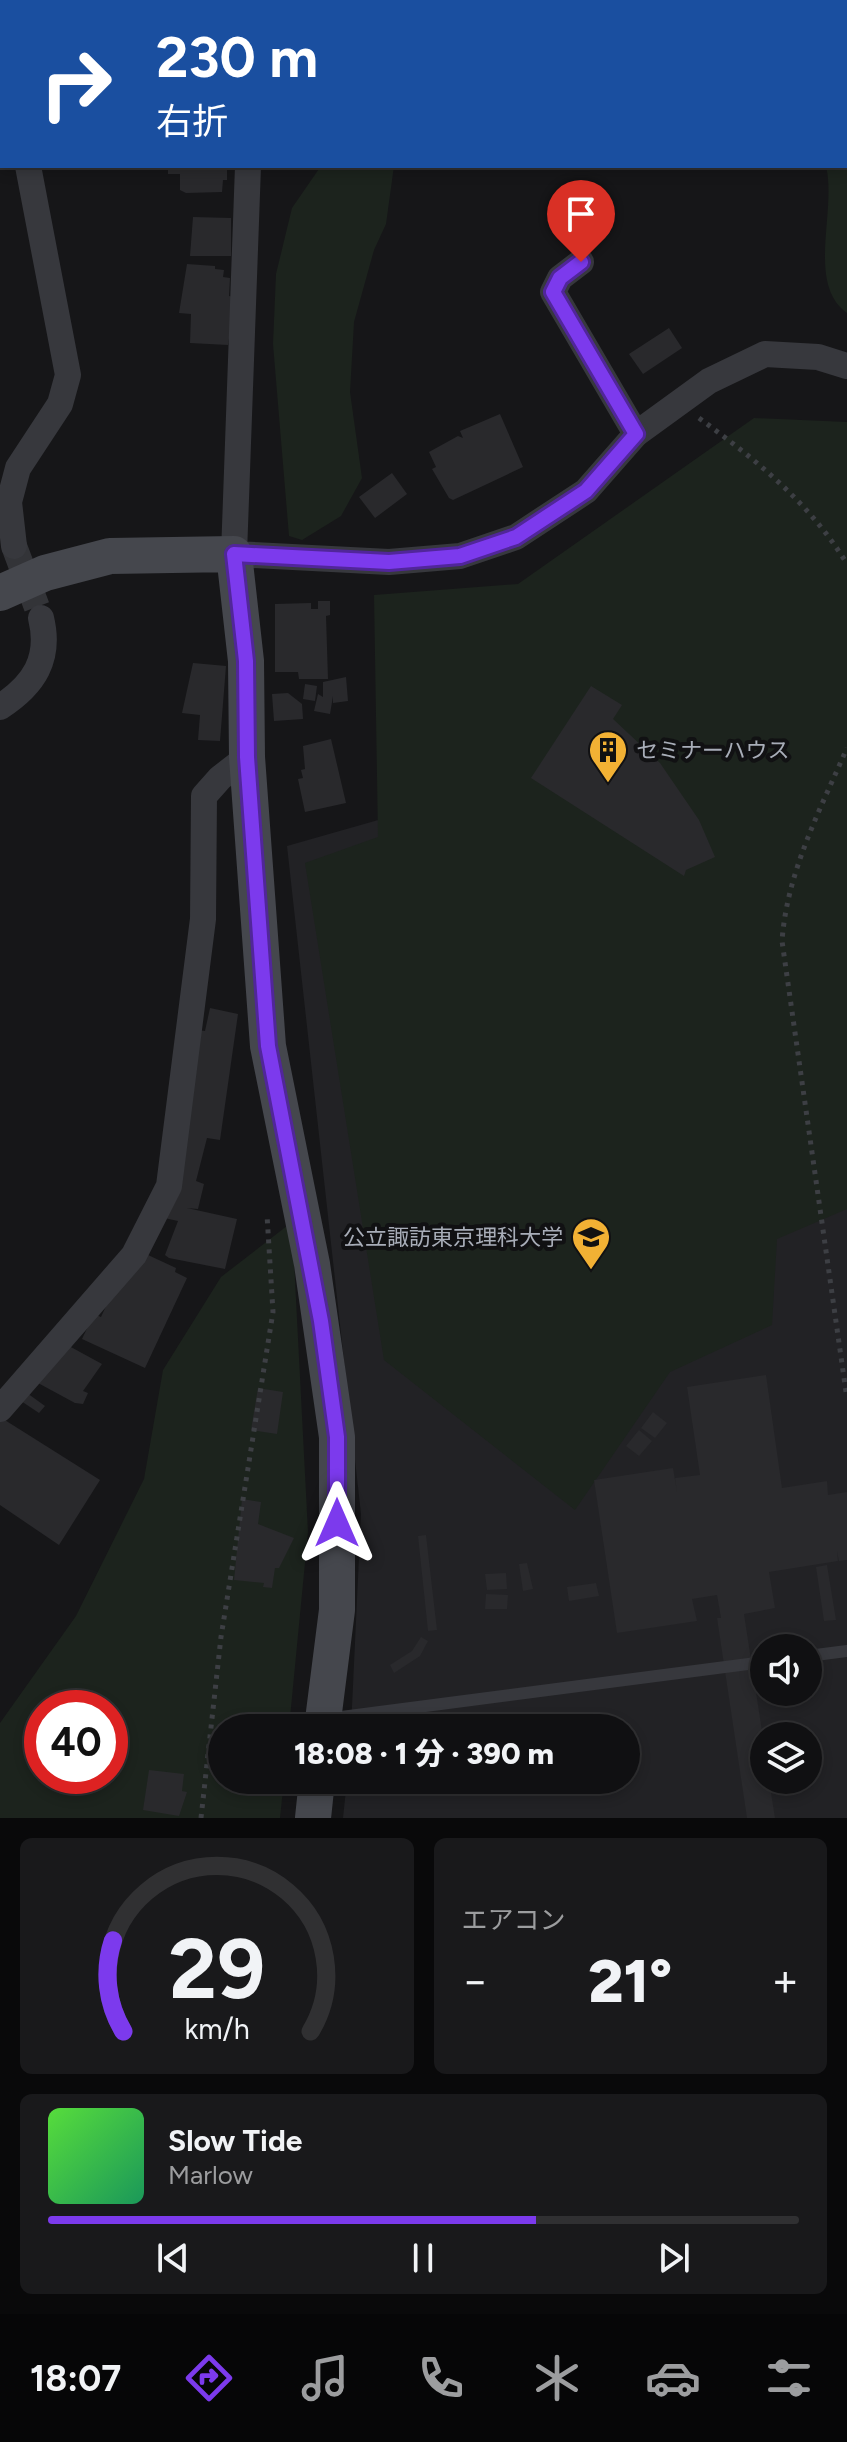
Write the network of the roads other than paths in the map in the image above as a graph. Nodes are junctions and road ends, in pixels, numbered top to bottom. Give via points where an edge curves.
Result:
1 (28, 168) edge
2 (248, 168) edge
3 (581, 262) dead end
4 (847, 366) edge
5 (636, 434) junction
6 (14, 546) tunnel mouth
7 (234, 554) junction
8 (0, 593) edge
9 (41, 618) tunnel mouth
10 (0, 707) edge
11 (247, 757) junction
12 (0, 1409) edge
13 (847, 1651) edge
14 (822, 1654) edge
15 (750, 1664) edge
16 (324, 1714) edge
17 (394, 1714) edge
18 (316, 1794) edge
19 (313, 1818) edge

1 - 6 street via 68,375 60,404 18,468 9,502
2 - 7 street
3 - 5 street via 560,278 553,292
4 - 5 street via 818,357 765,354 709,381
5 - 7 street via 586,491 516,537 460,556 389,562
7 - 8 street via 110,556 45,573
7 - 11 street via 246,661
9 - 10 street via 47,642 41,661 23,692
11 - 12 street via 204,796 203,919 169,1186 134,1255
11 - 16 street via 268,1046 312,1264 337,1437 337,1610
13 - 14 lane
15 - 17 lane
18 - 19 street

